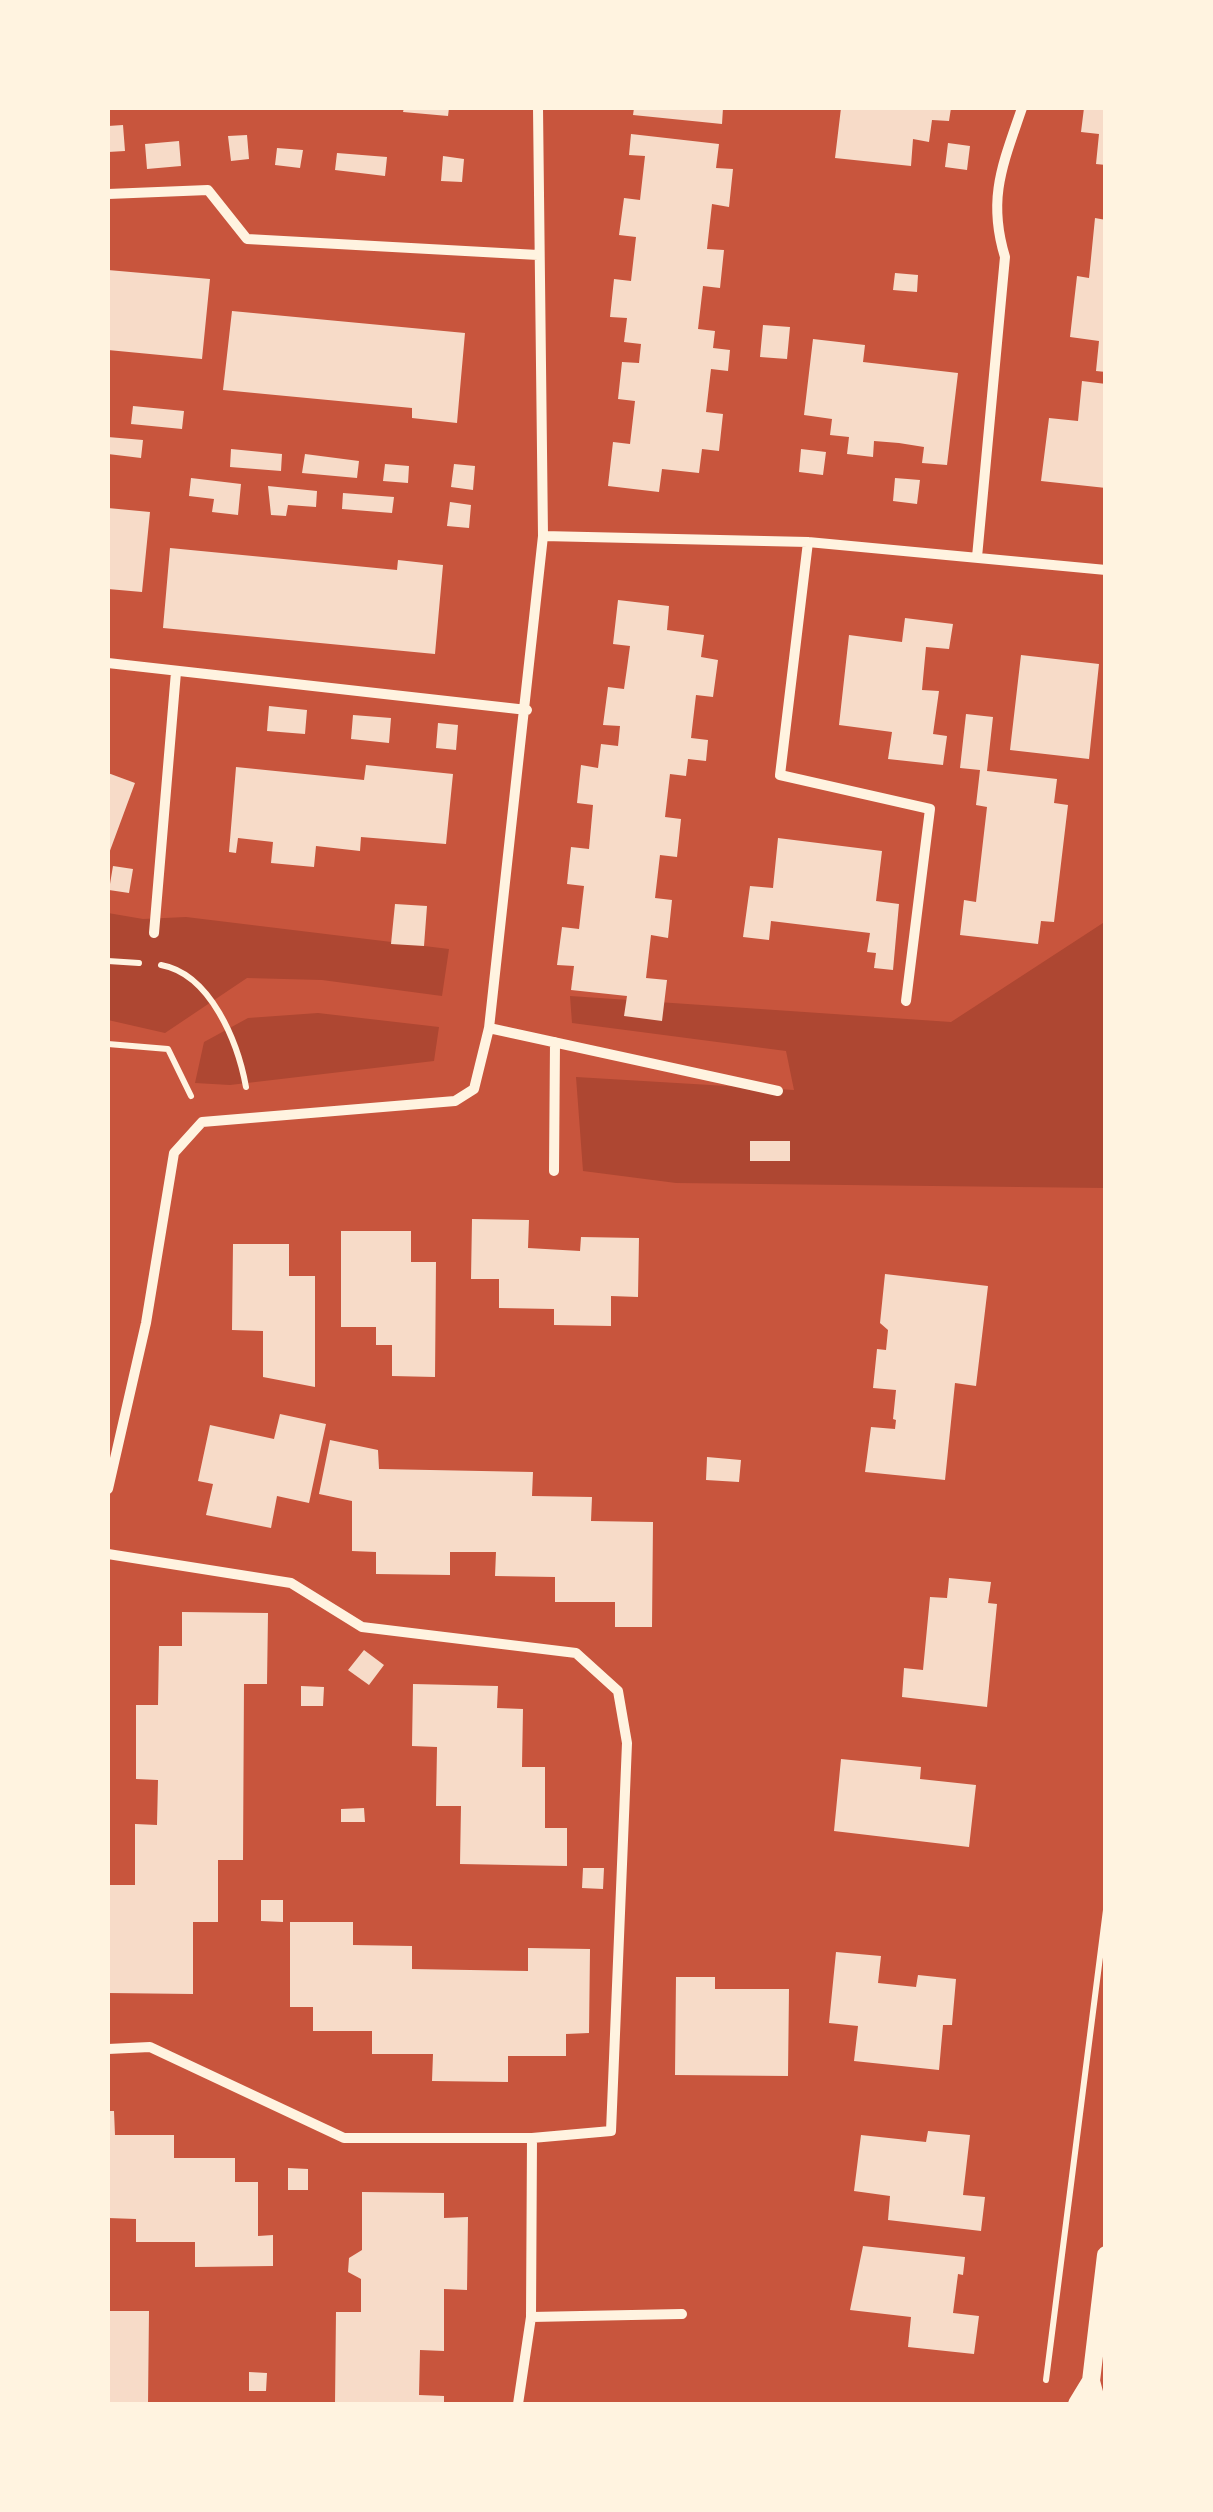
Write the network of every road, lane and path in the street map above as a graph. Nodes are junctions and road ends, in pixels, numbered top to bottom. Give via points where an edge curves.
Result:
1 (538, 108) edge
2 (1022, 108) edge
3 (108, 194) edge
4 (538, 256) junction
5 (543, 536) junction
6 (808, 542) junction
7 (978, 557) junction
8 (1106, 570) edge
9 (108, 663) edge
10 (176, 672) junction
11 (527, 710) junction
12 (154, 933) dead end
13 (108, 961) edge
14 (906, 1001) dead end
15 (490, 1028) junction
16 (555, 1042) junction
17 (108, 1044) edge
18 (778, 1090) dead end
19 (252, 1118) junction
20 (202, 1122) junction
21 (554, 1172) dead end
22 (108, 1489) edge
23 (108, 1554) edge
24 (1106, 1910) edge
25 (108, 2049) edge
26 (532, 2138) junction
27 (1106, 2255) edge
28 (682, 2314) dead end
29 (531, 2317) junction
30 (1091, 2381) junction
31 (1044, 2393) dead end
32 (518, 2404) edge
33 (1077, 2404) edge
34 (1097, 2404) edge

1 - 4 street
2 - 7 street via 995,186 1005,257
3 - 4 street via 208,190 247,239
4 - 5 street
5 - 6 street
5 - 11 street
6 - 7 street
6 - 14 street via 780,775 930,810
7 - 8 street
9 - 10 street
10 - 11 street
10 - 12 street
11 - 15 street
13 - 19 path via 176,968 218,1010 241,1059
15 - 16 street
15 - 19 street via 474,1089 455,1101
16 - 18 street
16 - 21 street
17 - 20 path via 168,1048
19 - 20 street
20 - 22 street via 174,1152 146,1323
23 - 26 street via 292,1583 362,1628 576,1653 618,1692 627,1743 611,2131
24 - 31 path
25 - 26 street via 150,2047 344,2138
26 - 29 street
27 - 30 street
28 - 29 street
29 - 32 street
30 - 33 street
30 - 34 street

